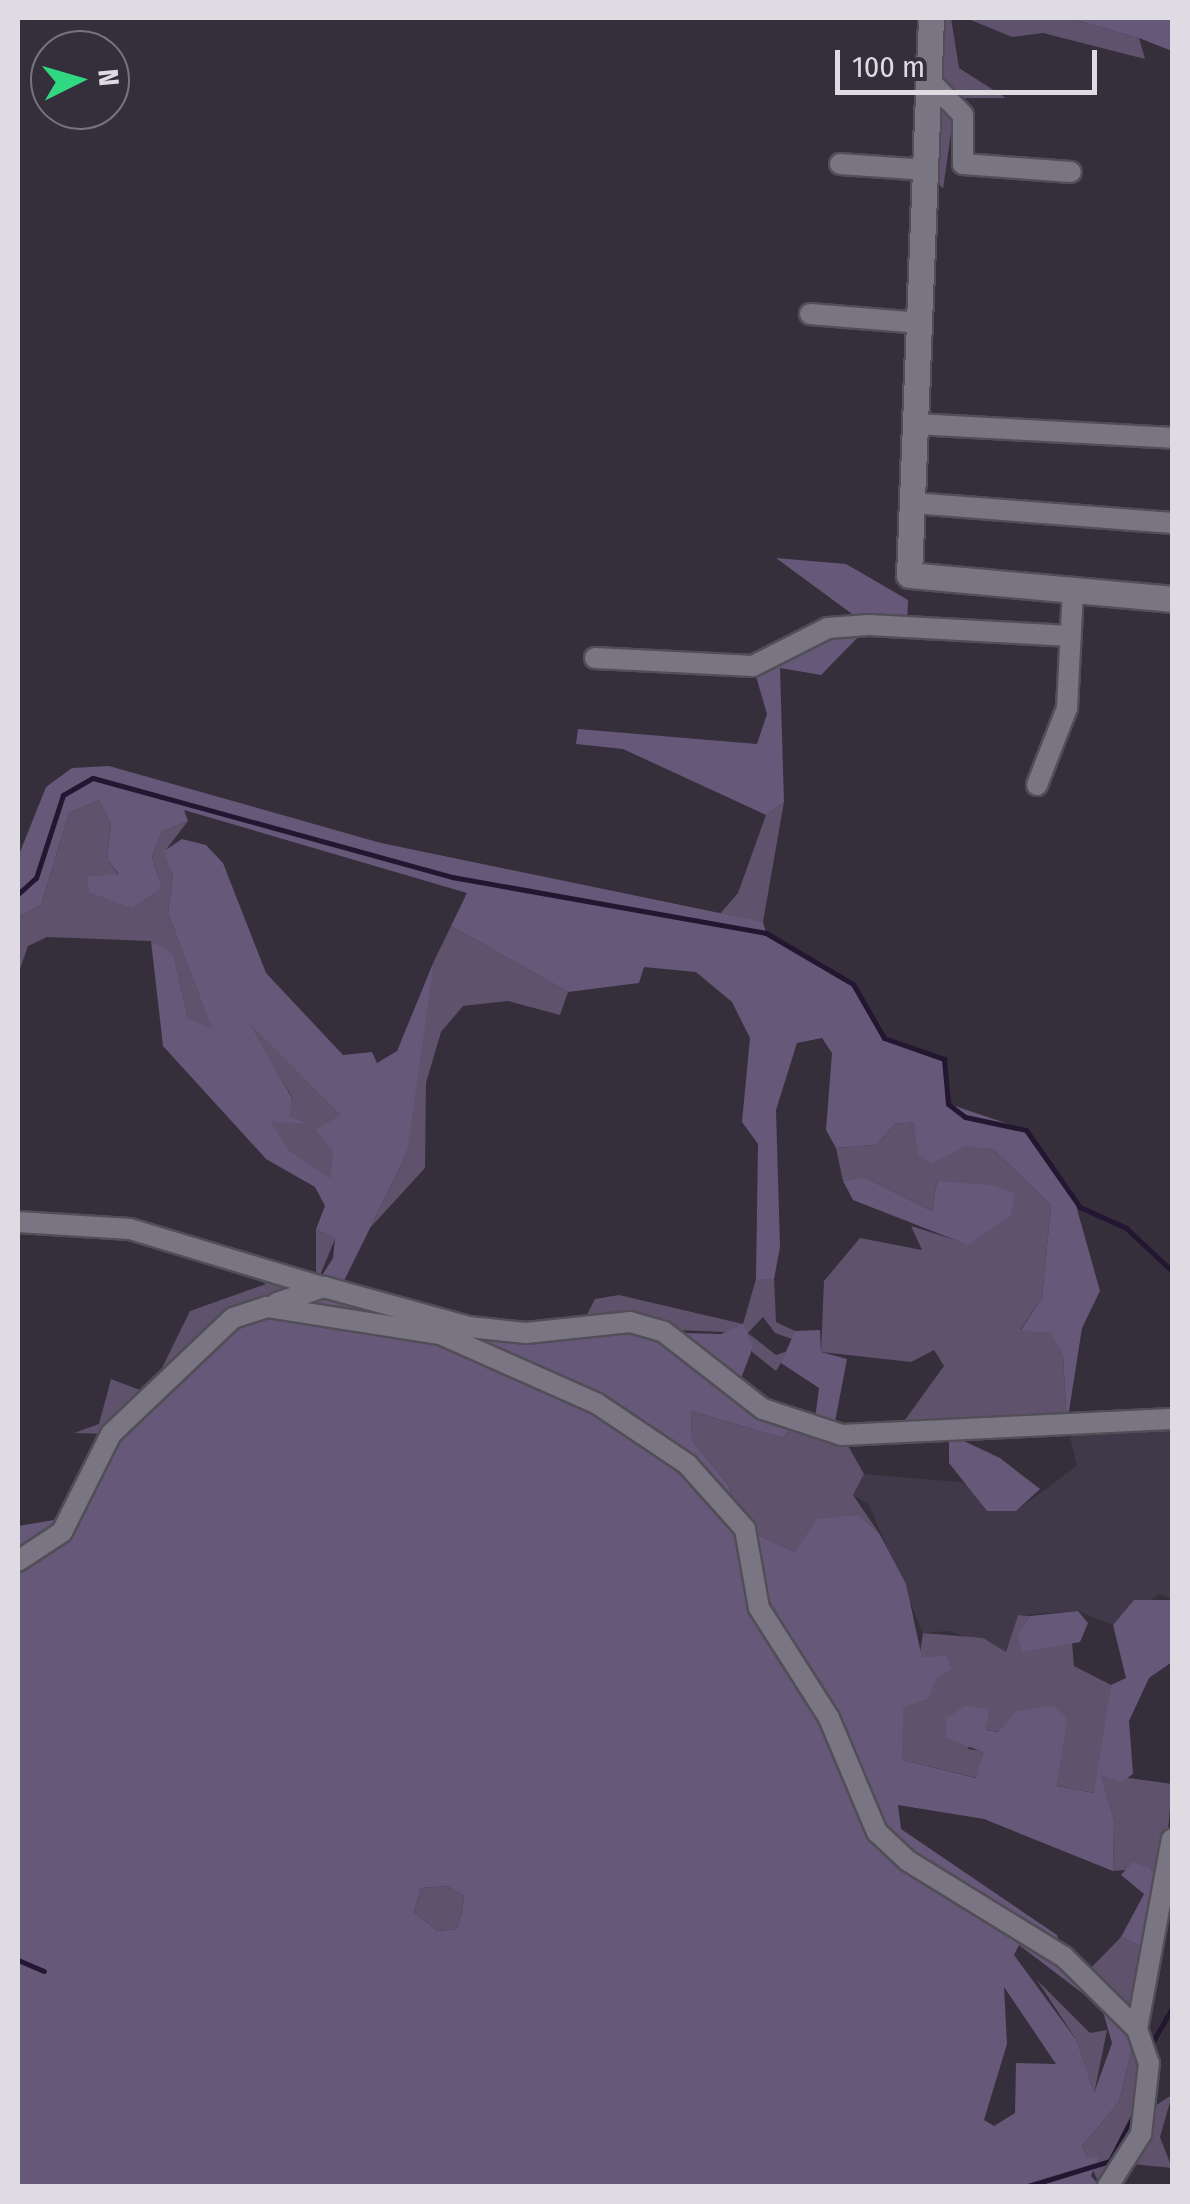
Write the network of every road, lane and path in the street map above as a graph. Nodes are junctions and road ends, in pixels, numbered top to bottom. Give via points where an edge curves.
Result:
1 (932, 18) edge
2 (930, 81) junction
3 (840, 164) dead end
4 (927, 170) junction
5 (1071, 172) dead end
6 (810, 314) dead end
7 (921, 322) junction
8 (916, 424) junction
9 (1172, 438) edge
10 (912, 503) junction
11 (1172, 522) edge
12 (1073, 590) junction
13 (1172, 599) edge
14 (1072, 636) junction
15 (595, 658) dead end
16 (1037, 785) dead end
17 (18, 1222) edge
18 (324, 1287) junction
19 (268, 1307) junction
20 (1172, 1419) edge
21 (18, 1561) edge
22 (1172, 1839) edge
23 (1137, 2029) junction
24 (1108, 2186) edge

1 - 2 street
2 - 4 street
2 - 5 street via 963,115 963,164
3 - 4 street
4 - 7 street
6 - 7 street
7 - 8 street
8 - 9 street
8 - 10 street
10 - 11 street
10 - 12 street via 909,575
12 - 13 street
12 - 14 street
14 - 15 street via 868,626 828,628 753,666
14 - 16 street via 1067,708
17 - 18 street via 130,1229
18 - 19 street
18 - 20 street via 469,1328 526,1333 630,1322 664,1332 762,1409 832,1433
19 - 21 street via 232,1318 111,1434 62,1532
19 - 23 street via 440,1334 596,1403 687,1464 744,1528 759,1608 829,1718 877,1832 908,1861 1064,1956
22 - 23 street
23 - 24 street via 1150,2075 1141,2134

